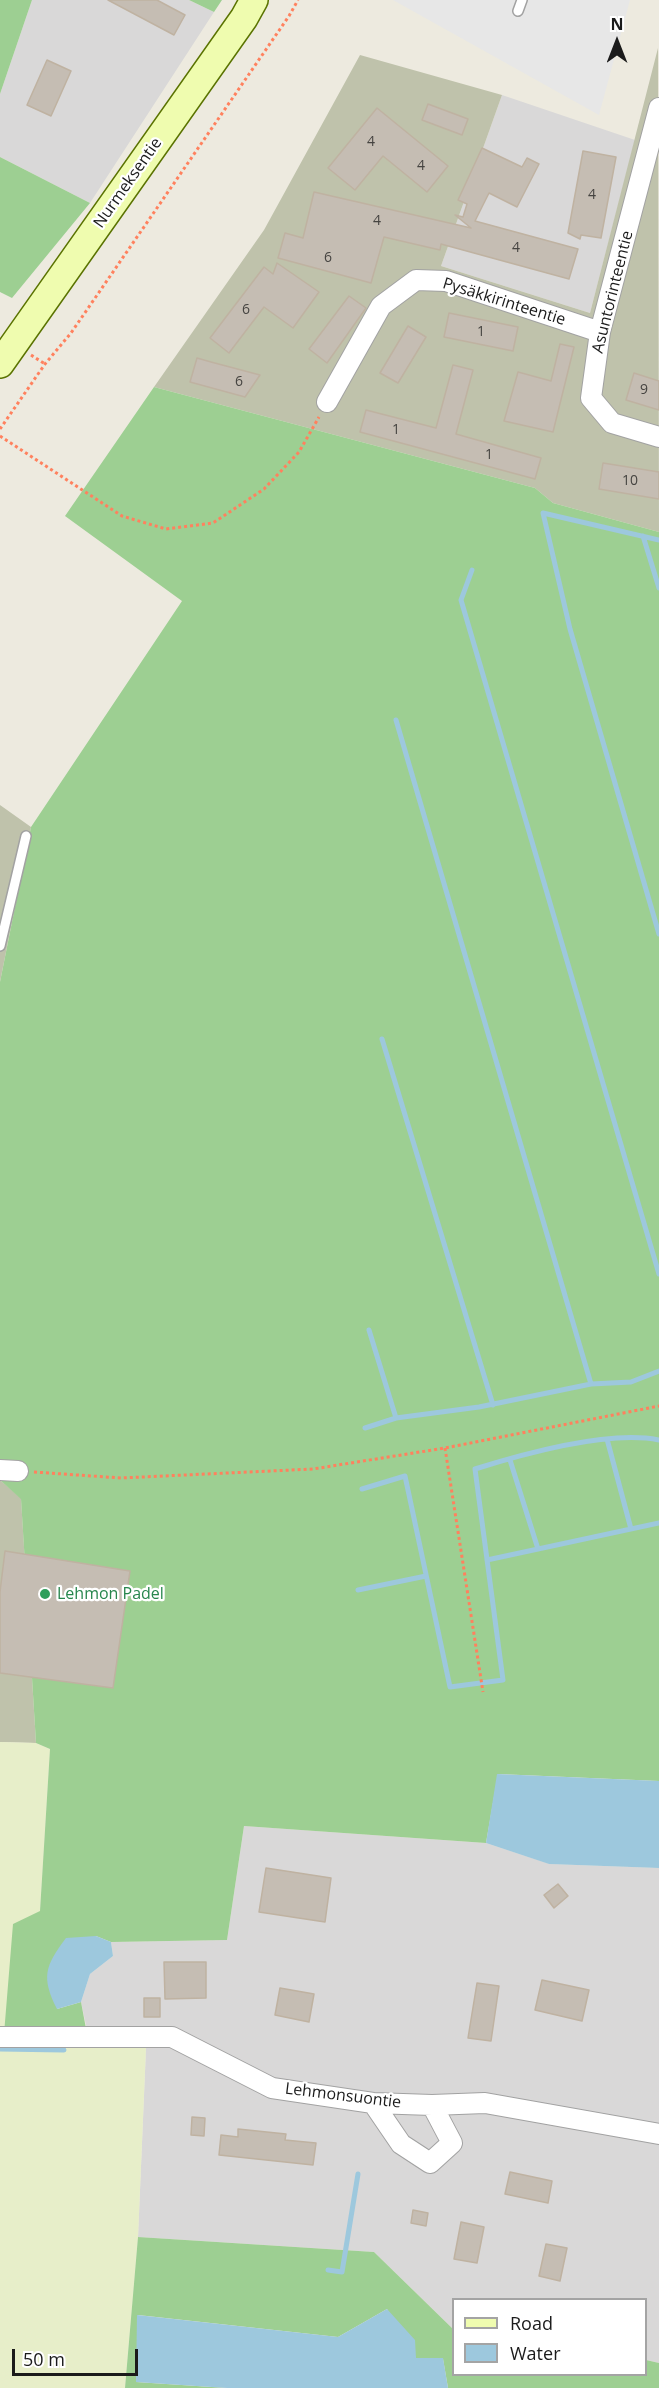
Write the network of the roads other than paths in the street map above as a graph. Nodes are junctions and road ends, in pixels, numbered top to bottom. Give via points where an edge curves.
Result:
1 (254, 0) edge
2 (522, 0) edge
3 (518, 11) dead end
4 (659, 108) edge
5 (600, 332) junction
6 (0, 364) edge
7 (327, 402) road end
8 (659, 437) edge
9 (26, 836) dead end
10 (0, 946) edge
11 (0, 2037) edge
12 (373, 2103) junction
13 (432, 2105) junction
14 (659, 2134) edge

1 - 6 street, Nurmeksentie
2 - 3 lane
4 - 5 street, Asuntorinteentie
5 - 7 street, Pysäkkirinteentie via 446,281 416,280 381,306
5 - 8 street, Asuntorinteentie via 591,398 612,423
9 - 10 lane
11 - 12 street, Lehmonsuontie via 172,2037 272,2088
12 - 13 street, Lehmonsuontie
12 - 13 street via 401,2145 430,2163 452,2143
13 - 14 street, Lehmonsuontie via 485,2103

